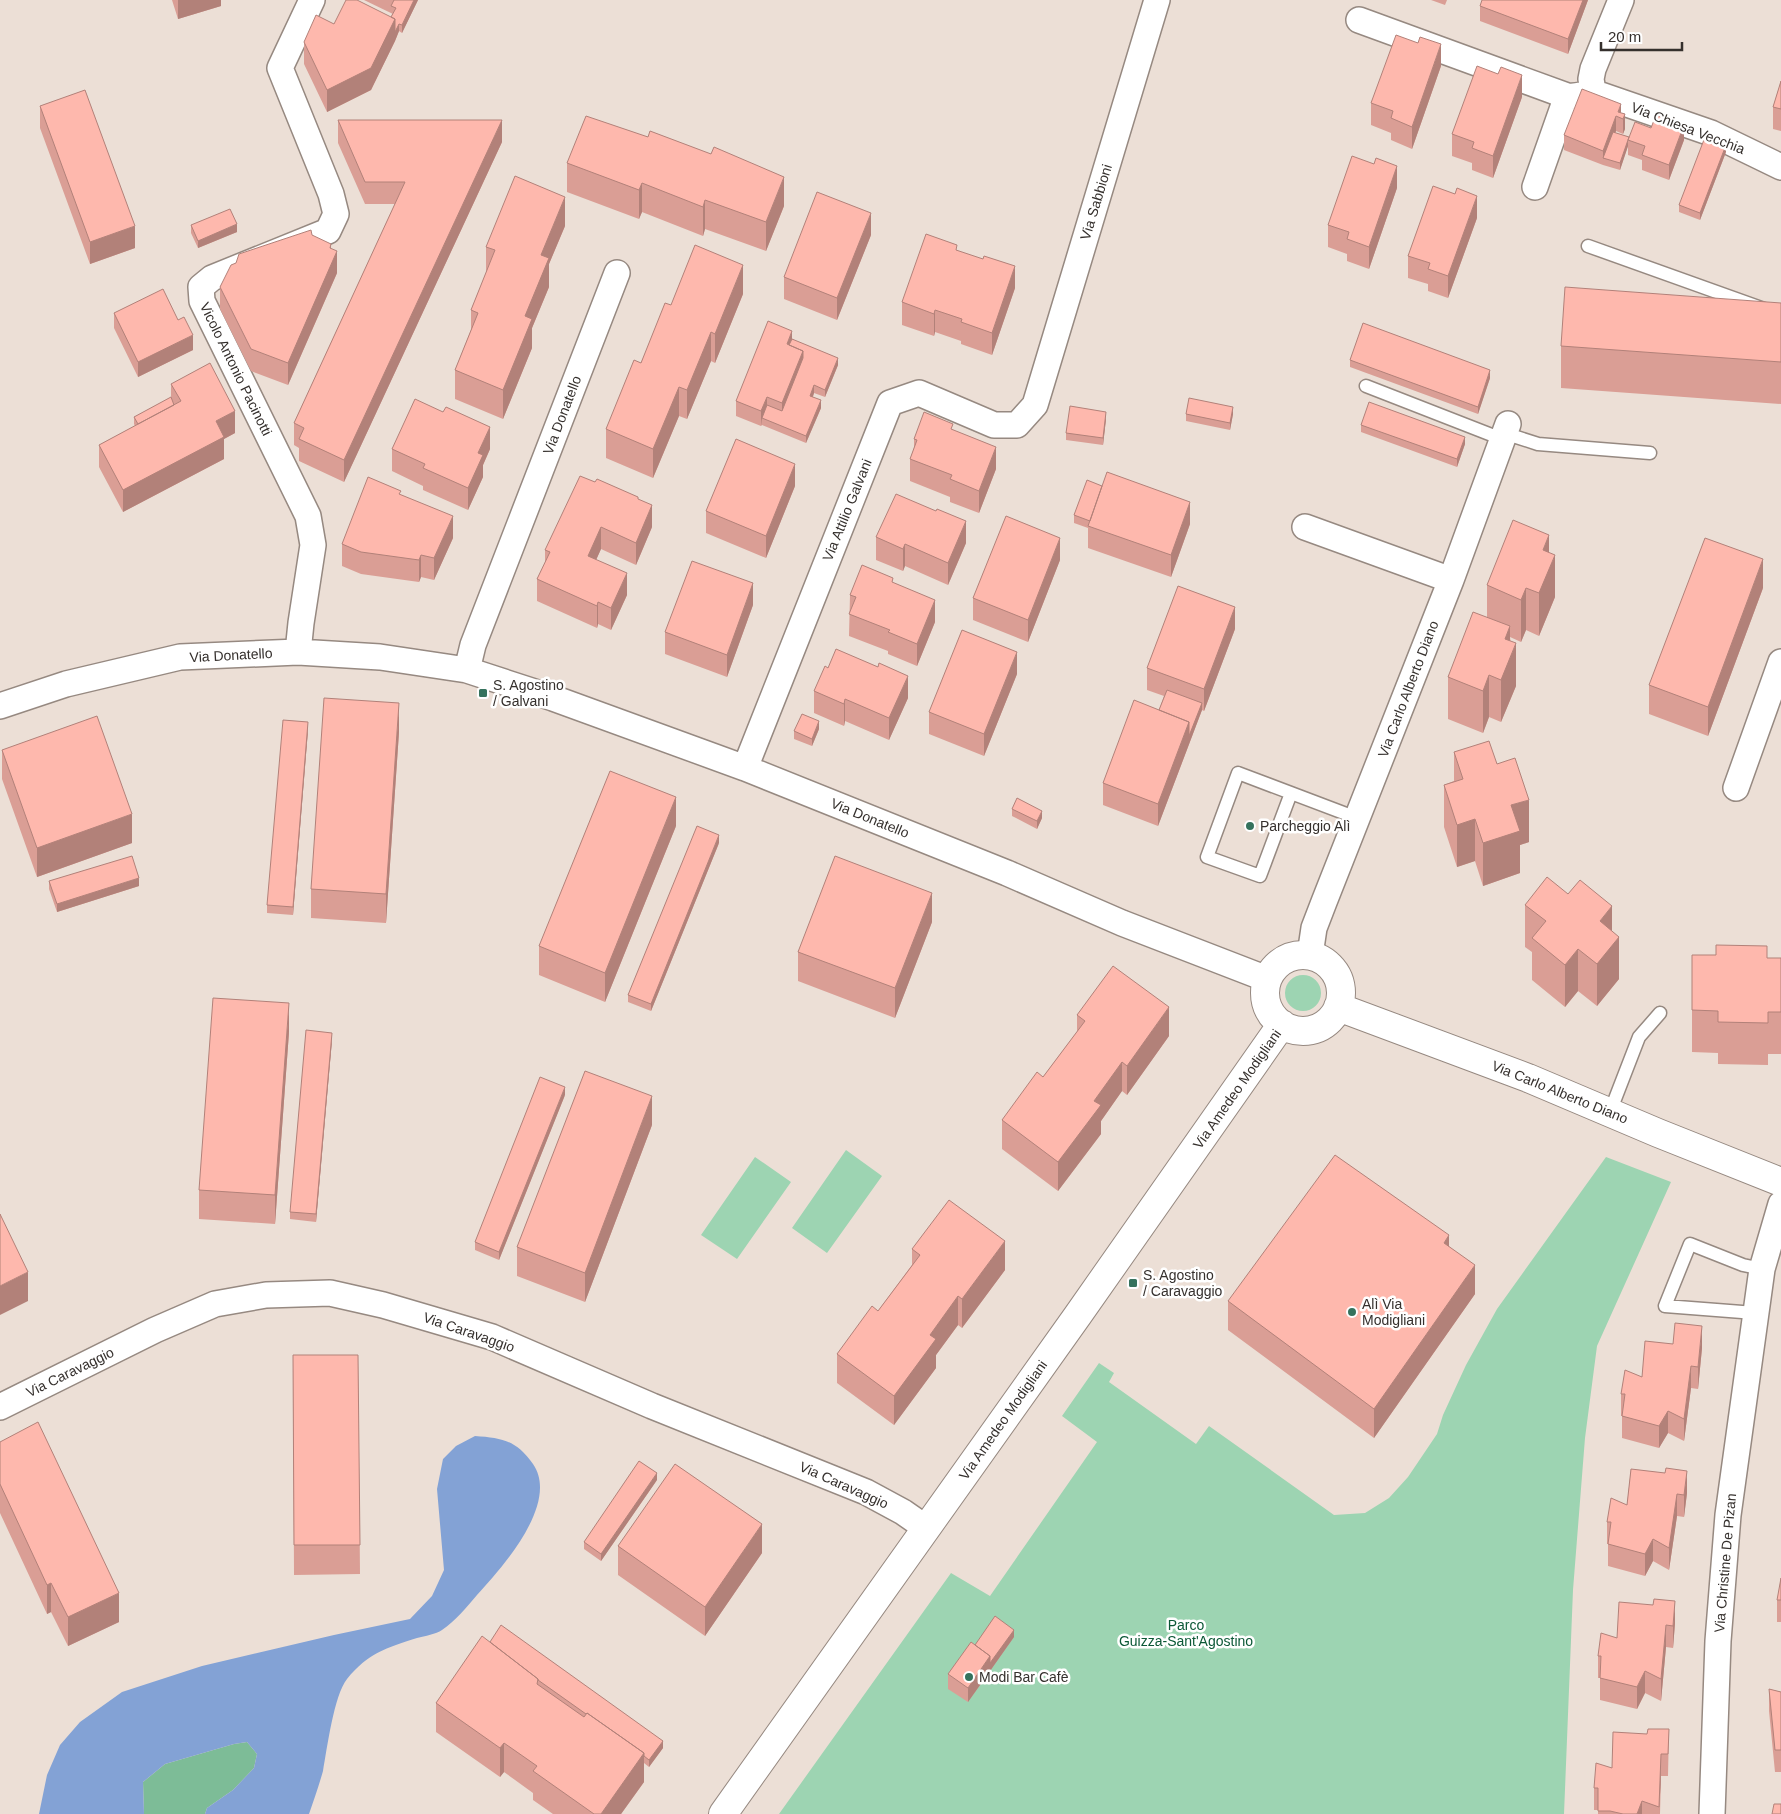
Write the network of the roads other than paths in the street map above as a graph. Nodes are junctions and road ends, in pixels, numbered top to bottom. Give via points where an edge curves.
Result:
1 (312, 0) edge
2 (1157, 0) edge
3 (1621, 0) edge
4 (1359, 20) dead end
5 (1593, 91) junction
6 (1567, 96) junction
7 (1781, 167) edge
8 (1535, 187) dead end
9 (1588, 246) dead end
10 (617, 273) dead end
11 (1781, 315) edge
12 (1366, 386) dead end
13 (1035, 405) joint
14 (1505, 432) junction
15 (1650, 453) dead end
16 (1305, 526) dead end
17 (1451, 580) junction
18 (298, 652) junction
19 (1781, 662) edge
20 (467, 670) junction
21 (0, 706) edge
22 (745, 768) junction
23 (1736, 788) dead end
24 (1291, 793) junction
25 (1357, 818) junction
26 (1310, 955) junction
27 (1267, 979) junction
28 (1338, 1007) junction
29 (1660, 1013) dead end
30 (1282, 1024) junction
31 (1610, 1112) junction
32 (1781, 1182) edge
33 (1781, 1204) edge
34 (1762, 1269) junction
35 (1756, 1313) junction
36 (0, 1406) edge
37 (926, 1528) junction
38 (722, 1814) edge
39 (1712, 1814) edge

1 - 18 street, Vicolo Antonio Pacinotti via 280,68 336,214 328,231 212,278 201,287 202,301 308,516 313,545
2 - 13 street, Via Sabbioni
3 - 5 street via 1593,69
4 - 6 street
5 - 6 street
5 - 7 street, Via Chiesa Vecchia via 1711,133
6 - 8 street
9 - 11 lane
10 - 20 street, Via Donatello via 472,645
12 - 14 lane
13 - 22 street, Via Attilio Galvani via 1017,424 994,426 919,393 890,403
14 - 15 lane via 1538,444
14 - 17 street, Via Carlo Alberto Diano
16 - 17 street
17 - 25 street, Via Carlo Alberto Diano
18 - 20 street, Via Donatello via 380,657
18 - 21 street, Via Donatello via 180,658 66,684
19 - 23 street
20 - 22 street, Via Donatello
22 - 27 street, Via Donatello
24 - 24 lane via 1238,773 1207,857 1260,876
24 - 25 lane
25 - 26 street, Via Carlo Alberto Diano via 1314,928
26 - 27 street via 1300,954 1280,962
26 - 28 street via 1323,960 1339,980
27 - 30 street via 1266,1004 1272,1016
28 - 30 street via 1324,1024 1314,1029 1298,1030
28 - 31 street, Via Carlo Alberto Diano
29 - 31 lane via 1639,1037
30 - 37 street, Via Amedeo Modigliani
31 - 32 street, Via Carlo Alberto Diano
33 - 34 street, Via Christine De Pizan
34 - 35 street, Via Christine De Pizan
34 - 35 lane via 1690,1244 1665,1306
35 - 39 street, Via Christine De Pizan via 1727,1524 1718,1641
36 - 37 street, Via Caravaggio via 215,1304 266,1295 330,1293 383,1305 492,1338 866,1492
37 - 38 street, Via Amedeo Modigliani

